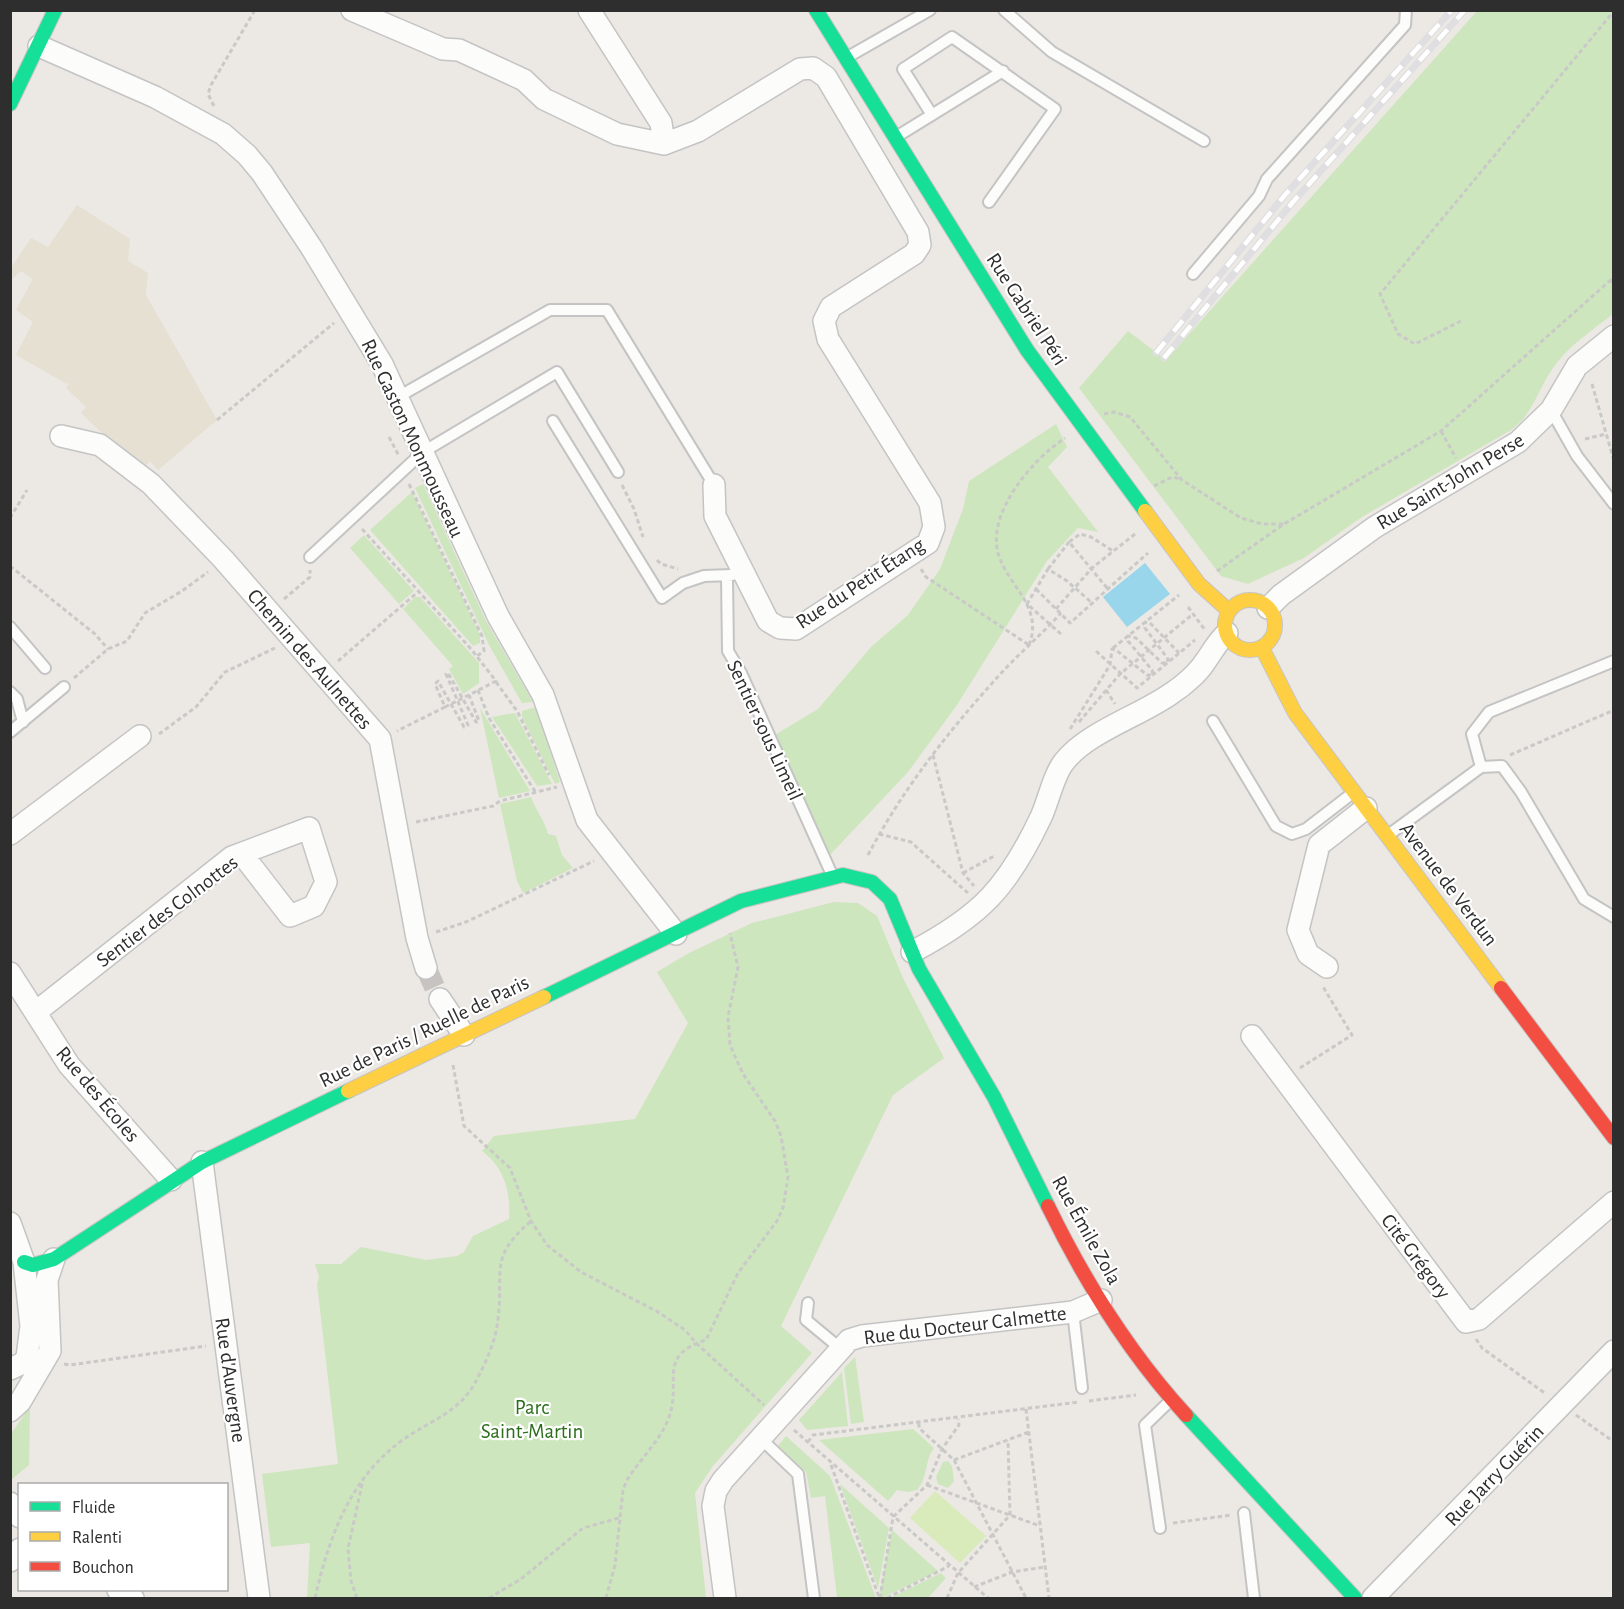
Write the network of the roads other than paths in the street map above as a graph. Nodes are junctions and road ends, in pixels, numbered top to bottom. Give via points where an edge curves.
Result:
1 (55, 10) edge
2 (352, 10) edge
3 (589, 10) edge
4 (816, 10) edge
5 (930, 10) edge
6 (1005, 10) edge
7 (1406, 10) edge
8 (37, 12) dead end
9 (42, 38) junction
10 (846, 58) junction
11 (1003, 70) junction
12 (11, 100) edge
13 (932, 115) junction
14 (896, 137) junction
15 (1204, 141) dead end
16 (664, 144) junction
17 (873, 152) junction
18 (989, 202) dead end
19 (1193, 274) dead end
20 (1614, 336) edge
21 (398, 397) junction
22 (1551, 411) junction
23 (553, 421) dead end
24 (61, 436) dead end
25 (423, 453) junction
26 (618, 471) road end
27 (714, 485) joint
28 (1614, 504) edge
29 (310, 556) road end
30 (735, 574) junction
31 (1268, 608) junction
32 (1229, 611) junction
33 (1227, 633) junction
34 (13, 635) edge
35 (1262, 648) junction
36 (1614, 661) edge
37 (45, 668) dead end
38 (64, 687) road end
39 (10, 692) edge
40 (1214, 721) dead end
41 (23, 722) junction
42 (10, 732) edge
43 (140, 736) road end
44 (1481, 767) junction
45 (1360, 800) junction
46 (10, 834) edge
47 (1387, 836) junction
48 (242, 854) junction
49 (834, 877) junction
50 (859, 877) joint
51 (1614, 917) edge
52 (676, 934) junction
53 (912, 952) junction
54 (1327, 967) road end
55 (426, 968) tunnel mouth
56 (10, 973) edge
57 (440, 999) tunnel mouth
58 (36, 1012) junction
59 (464, 1035) junction
60 (1252, 1035) dead end
61 (1614, 1138) edge
62 (202, 1162) junction
63 (171, 1180) junction
64 (1614, 1202) edge
65 (10, 1223) edge
66 (54, 1259) junction
67 (24, 1262) junction
68 (1101, 1300) junction
69 (808, 1303) dead end
70 (1073, 1312) junction
71 (841, 1349) junction
72 (1614, 1351) edge
73 (10, 1369) edge
74 (1082, 1388) dead end
75 (1171, 1399) junction
76 (15, 1406) edge
77 (760, 1438) junction
78 (1244, 1514) road end
79 (1160, 1526) road end
80 (120, 1591) edge
81 (133, 1599) edge
82 (260, 1599) edge
83 (725, 1599) edge
84 (814, 1599) edge
85 (1254, 1599) edge
86 (1355, 1599) edge
87 (1373, 1599) edge

1 - 9 street
2 - 16 street via 443,49 459,50 524,80 544,99 617,134
3 - 16 street via 661,123
4 - 10 street, Rue Gabriel Péri
5 - 10 lane
6 - 15 lane via 1052,52
7 - 19 lane via 1405,25 1267,178 1259,196
8 - 9 lane
9 - 12 street
9 - 21 street, Rue Gaston Monmousseau via 223,134 247,155 311,247
10 - 14 street, Rue Gabriel Péri
11 - 13 lane
11 - 13 lane via 952,37 903,69
11 - 18 lane via 1055,110
13 - 14 lane
14 - 17 street
14 - 32 street, Rue Gabriel Péri via 1027,350 1081,427 1199,584
16 - 17 street via 698,131 800,69 813,68 826,77
17 - 30 street, Rue du Petit Étang via 918,232 920,244 914,254 831,307 824,321 828,339 930,503 934,527 928,543 796,629 780,628 768,621
20 - 22 street, Rue Saint-John Perse via 1577,366
21 - 25 street, Rue Gaston Monmousseau
21 - 27 lane, Rue du Petit Étang via 550,310 607,310
22 - 28 lane via 1577,456
22 - 31 street, Rue Saint-John Perse via 1518,442 1375,526
23 - 30 lane via 662,598 683,583 704,576
24 - 55 street, Chemin des Aulnettes via 99,444 151,484 224,560 380,740
25 - 26 lane via 556,372
25 - 29 lane
25 - 52 street, Rue Gaston Monmousseau via 498,616 543,695 584,814 607,849
27 - 30 street, Rue du Petit Étang via 715,516
30 - 49 lane, Sentier sous Limeil via 728,651
31 - 32 street via 1244,601
31 - 35 street via 1273,616 1274,634
32 - 33 street
33 - 35 street via 1238,647
33 - 53 street via 1204,664 1173,693 1100,734 1064,762 1022,857 1007,880 978,912 951,932
34 - 37 lane
35 - 45 street, Avenue de Verdun via 1295,713
36 - 44 lane via 1489,712 1472,734
38 - 41 lane
39 - 41 lane via 17,699
40 - 45 lane via 1276,826 1292,834
41 - 42 lane
43 - 46 street
44 - 47 lane
44 - 51 lane via 1502,766 1584,899
45 - 47 street, Avenue de Verdun
45 - 54 street via 1319,845 1298,930 1308,954
47 - 61 street, Avenue de Verdun
48 - 48 street, Sentier des Colnottes via 309,828 326,882 314,906 290,916
48 - 58 street, Sentier des Colnottes via 232,857
49 - 50 street, Rue de Paris / Ruelle de Paris
49 - 52 street, Rue de Paris / Ruelle de Paris via 741,901
50 - 53 street, Rue Émile Zola via 872,882 890,899
52 - 59 street, Rue de Paris / Ruelle de Paris
53 - 68 street, Rue Émile Zola via 994,1097 1071,1254
56 - 58 street, Rue des Écoles
57 - 59 street
58 - 63 street, Rue des Écoles via 69,1065
59 - 62 street, Rue de Paris / Ruelle de Paris
60 - 64 street, Cité Grégory via 1466,1322 1479,1318
62 - 63 street, Rue de Paris / Ruelle de Paris
62 - 82 street, Rue d'Auvergne
63 - 66 street, Rue de Paris / Ruelle de Paris
65 - 67 street
66 - 67 street, Rue de Paris / Ruelle de Paris via 33,1265
66 - 76 street via 47,1280 50,1351
67 - 73 street via 30,1350 23,1363
68 - 70 street, Rue du Docteur Calmette
68 - 75 street, Rue Émile Zola
69 - 71 lane via 806,1320
70 - 71 street, Rue du Docteur Calmette via 862,1336 849,1340
70 - 74 lane
71 - 77 street, Rue du Docteur Calmette
72 - 87 street, Rue Jarry Guérin
75 - 79 lane via 1145,1425
75 - 86 street, Rue Émile Zola
77 - 83 street, Rue du Docteur Calmette via 716,1491 713,1506
77 - 84 lane via 798,1474
78 - 85 lane
80 - 81 street

